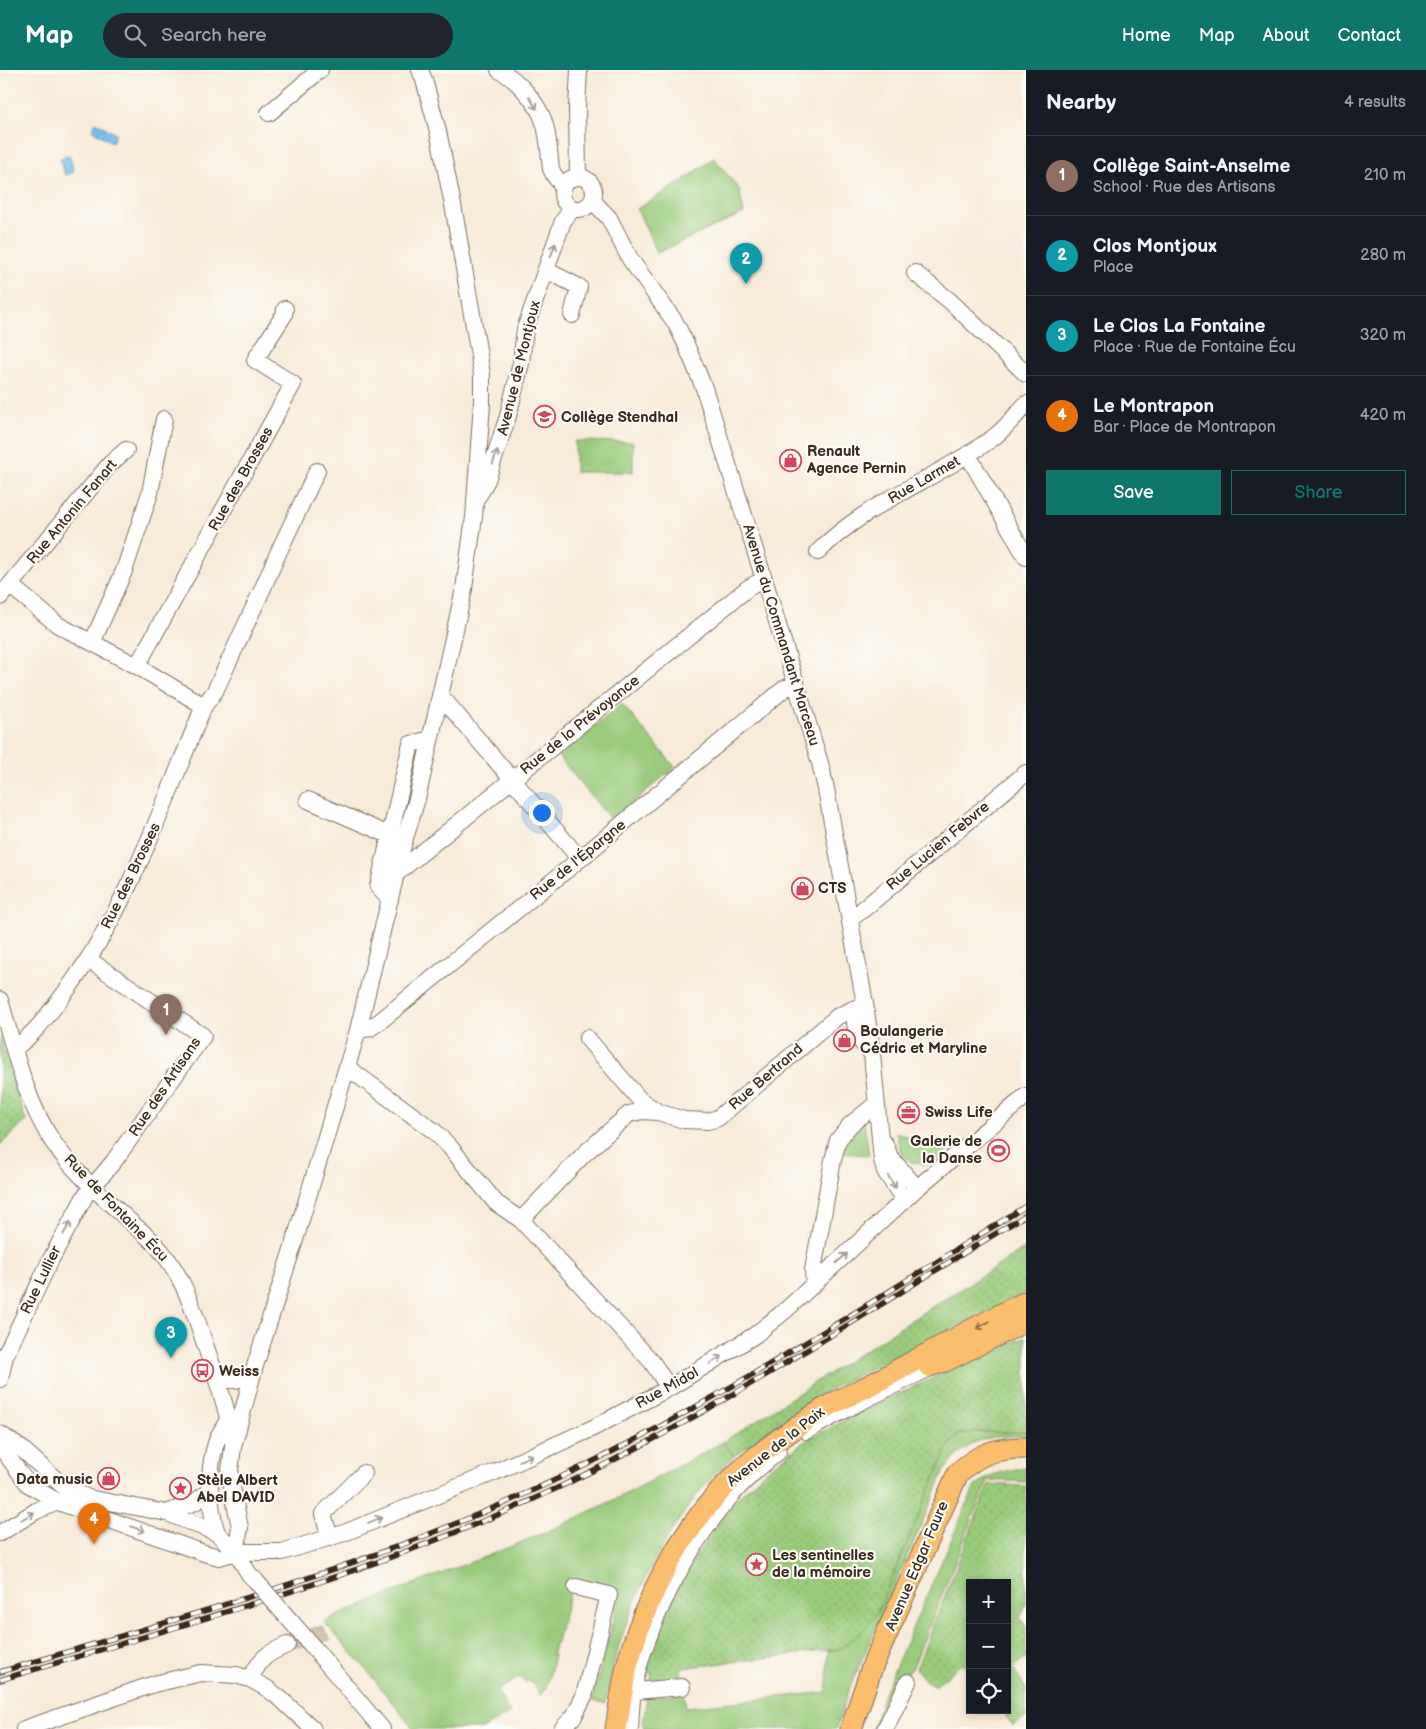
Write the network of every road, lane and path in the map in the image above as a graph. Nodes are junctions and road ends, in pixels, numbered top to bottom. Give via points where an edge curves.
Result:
1 (320, 70) edge
2 (420, 70) edge
3 (499, 70) edge
4 (579, 70) edge
5 (269, 113) dead end
6 (578, 177) junction
7 (563, 187) junction
8 (592, 200) junction
9 (573, 208) junction
10 (546, 270) junction
11 (916, 274) dead end
12 (285, 309) dead end
13 (572, 315) dead end
14 (1026, 374) edge
15 (1026, 404) edge
16 (164, 419) dead end
17 (126, 450) dead end
18 (968, 455) junction
19 (317, 471) dead end
20 (476, 501) junction
21 (818, 552) dead end
22 (1026, 557) edge
23 (764, 579) junction
24 (5, 591) edge
25 (92, 643) junction
26 (138, 666) junction
27 (796, 684) junction
28 (440, 695) junction
29 (204, 706) junction
30 (430, 739) junction
31 (1026, 773) edge
32 (512, 781) junction
33 (308, 800) dead end
34 (389, 835) junction
35 (580, 860) junction
36 (397, 873) junction
37 (390, 900) junction
38 (850, 918) junction
39 (89, 960) junction
40 (0, 1000) edge
41 (859, 1006) junction
42 (358, 1030) junction
43 (587, 1038) dead end
44 (14, 1049) junction
45 (348, 1068) junction
46 (1026, 1096) edge
47 (876, 1104) junction
48 (658, 1112) junction
49 (879, 1128) junction
50 (93, 1186) junction
51 (917, 1188) junction
52 (904, 1200) junction
53 (521, 1220) junction
54 (814, 1284) junction
55 (1026, 1302) edge
56 (1026, 1321) edge
57 (940, 1363) junction
58 (216, 1377) junction
59 (251, 1377) junction
60 (0, 1379) edge
61 (881, 1380) junction
62 (669, 1388) junction
63 (229, 1418) junction
64 (0, 1435) edge
65 (0, 1446) edge
66 (233, 1447) junction
67 (1026, 1448) edge
68 (364, 1473) dead end
69 (211, 1490) junction
70 (88, 1498) junction
71 (58, 1502) junction
72 (167, 1513) junction
73 (0, 1533) edge
74 (217, 1533) junction
75 (330, 1538) junction
76 (236, 1552) junction
77 (576, 1587) dead end
78 (287, 1645) tunnel mouth
79 (250, 1679) junction
80 (908, 1682) dead end
81 (682, 1687) dead end
82 (627, 1692) junction
83 (24, 1729) edge
84 (313, 1729) edge
85 (382, 1729) edge
86 (562, 1729) edge
87 (616, 1729) edge
88 (630, 1729) edge
89 (851, 1729) edge
90 (885, 1729) edge

1 - 5 street
2 - 20 street via 438,131 482,375
3 -> 7 street via 509,75 529,97 544,121 551,169
4 - 6 street
6 - 7 street
6 - 8 street via 593,187
7 - 9 street via 564,202
8 - 9 street via 584,208
8 - 23 street, Avenue du Commandant Marceau via 609,218 630,259 675,322 685,342 704,388
10 -> 9 street, Avenue de Montjoux via 563,221
10 - 13 street via 579,287
20 -> 10 street, Avenue de Montjoux via 487,480 508,416 521,363 525,329
11 - 14 street via 950,301
12 - 26 street, Rue des Brosses via 255,360 293,384
15 - 18 street, Rue Larmet via 996,436
16 - 25 street via 147,501 124,571
17 - 24 street, Rue Antonin Fanart via 110,464
18 - 21 street, Rue Larmet via 850,524
18 - 22 street
19 - 29 street, Rue des Brosses via 215,691
20 - 28 street via 464,589
23 - 27 street, Avenue du Commandant Marceau
23 - 32 street, Rue de la Prévoyance via 748,588
24 - 25 street
25 - 26 street
26 - 29 street
27 - 35 street, Rue de l'Épargne via 784,689
27 - 38 street, Avenue du Commandant Marceau via 820,763
28 - 30 street
28 - 32 street
29 - 39 street, Rue des Brosses via 145,853
30 - 34 street via 411,744
30 - 36 street
31 - 38 street, Rue Lucien Febvre
32 - 35 street
32 - 36 street, Rue de la Prévoyance
33 - 34 street
34 - 37 street via 378,887
35 - 42 street, Rue de l'Épargne via 379,1022
36 - 37 street
37 - 42 street
38 - 41 street, Avenue du Commandant Marceau
39 - 44 street, Rue des Brosses via 30,1037
39 - 50 street, Rue des Artisans via 203,1036
40 - 44 street, Rue de Fontaine Écu
41 - 47 street, Avenue du Commandant Marceau via 872,1054
41 - 48 street, Rue Bertrand via 838,1016 718,1118 684,1120
42 - 45 street
43 - 48 street, Rue Bertrand via 640,1100
44 - 50 street, Rue de Fontaine Écu via 37,1115 54,1142
45 - 53 street via 434,1131 496,1203
45 - 59 street
46 - 51 street, Rue Midol
47 - 49 street, Avenue du Commandant Marceau
47 - 54 street via 850,1125 838,1140 813,1270
48 - 53 street, Rue Bertrand via 629,1114 584,1154
49 - 51 street, Avenue du Commandant Marceau via 890,1157
49 -> 52 street, Avenue du Commandant Marceau via 885,1171
50 - 58 street, Rue de Fontaine Écu via 155,1244 178,1274
60 -> 50 street, Rue Lullier via 5,1356 50,1260
51 - 52 street, Rue Midol
54 -> 52 street, Rue Midol
53 - 62 street via 652,1362
62 -> 54 street, Rue Midol via 755,1335
55 -> 61 main road, Avenue de la Paix
56 - 57 main road, Avenue de la Paix
57 - 61 main road, Avenue de la Paix
57 - 82 street via 804,1432 731,1496 698,1540 662,1608
58 - 59 street via 233,1380
58 - 63 street, Rue de Fontaine Écu
59 - 63 street
59 - 66 street
61 - 82 main road, Avenue de la Paix via 810,1418 721,1490 697,1520 651,1598 629,1656
75 -> 62 street, Rue Midol via 495,1472 591,1429
63 - 66 street, Rue de Fontaine Écu
63 - 69 street via 211,1460
64 - 70 street via 22,1449 62,1485
64 - 71 street via 30,1477
65 - 71 street via 28,1484
66 - 76 street via 230,1470 240,1528
67 - 89 main road, Avenue Edgar Faure via 1003,1448 985,1454 958,1473 872,1667
68 - 75 street via 323,1514
69 - 72 street via 195,1502
69 - 74 street via 211,1509
70 - 71 street via 70,1497
70 - 72 street
73 -> 71 street
71 -> 76 street, Rue Midol via 204,1553 219,1557
72 - 74 street
74 - 76 street
75 - 76 street, Rue Midol via 282,1552
76 - 85 street, bridge via 249,1574
77 - 86 street via 609,1595 584,1696 574,1716
78 - 79 street via 268,1646
79 - 83 street via 216,1673 189,1675
79 - 84 street via 282,1700
80 - 90 street
81 - 82 street
82 - 87 main road, Avenue de la Paix
82 - 88 street

